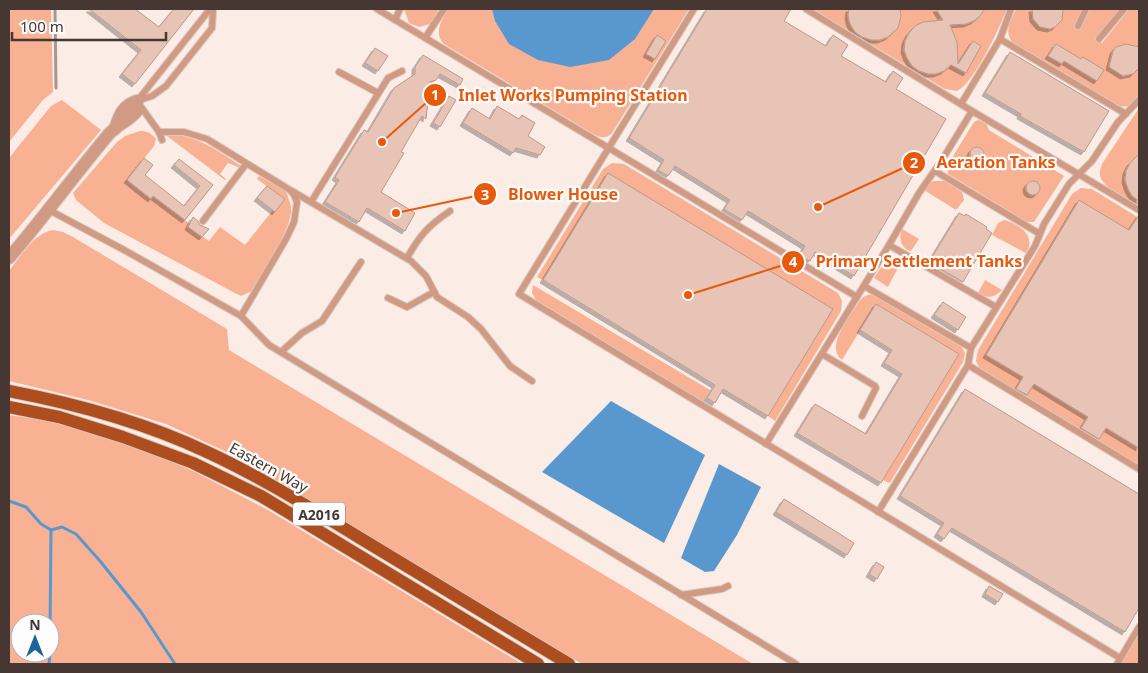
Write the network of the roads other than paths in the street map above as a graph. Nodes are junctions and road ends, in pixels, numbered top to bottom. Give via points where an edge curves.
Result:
1 (212, 9) edge
2 (377, 9) edge
3 (400, 9) edge
4 (444, 9) edge
5 (694, 9) edge
6 (806, 9) edge
7 (1011, 9) edge
8 (1086, 9) edge
9 (1124, 9) edge
10 (395, 20) junction
11 (1078, 26) dead end
12 (425, 38) junction
13 (1000, 39) junction
14 (1100, 39) dead end
15 (402, 71) dead end
16 (340, 72) dead end
17 (378, 93) junction
18 (1139, 100) edge
19 (137, 101) junction
20 (961, 104) junction
21 (972, 111) junction
22 (1126, 114) junction
23 (159, 132) junction
24 (162, 140) dead end
25 (610, 148) junction
26 (246, 164) junction
27 (935, 171) junction
28 (1080, 174) junction
29 (290, 190) junction
30 (311, 202) junction
31 (49, 210) junction
32 (1139, 210) edge
33 (450, 211) dead end
34 (203, 221) dead end
35 (1040, 234) junction
36 (889, 245) junction
37 (9, 258) edge
38 (407, 258) junction
39 (361, 262) dead end
40 (864, 286) junction
41 (434, 292) junction
42 (857, 297) junction
43 (388, 298) dead end
44 (996, 307) junction
45 (240, 316) junction
46 (971, 348) junction
47 (281, 352) junction
48 (822, 354) junction
49 (968, 365) junction
50 (532, 381) dead end
51 (9, 391) edge
52 (9, 407) edge
53 (862, 416) dead end
54 (766, 444) junction
55 (1139, 469) edge
56 (878, 512) junction
57 (340, 526) junction
58 (332, 539) junction
59 (728, 586) dead end
60 (681, 595) junction
61 (1139, 627) edge
62 (1118, 661) edge
63 (538, 664) edge
64 (569, 664) edge
65 (796, 664) edge

1 - 19 lane
1 - 19 lane via 212,28 166,86
2 - 10 lane
3 - 10 lane
4 - 12 lane
5 - 25 lane
6 - 20 lane
7 - 13 lane
8 - 11 lane
9 - 14 lane
10 - 12 lane
12 - 25 lane
13 - 20 lane
13 - 22 lane
15 - 17 lane via 388,78
16 - 17 lane
17 - 30 lane
18 - 22 lane
19 - 23 lane
19 - 31 street via 126,106 111,132
20 - 21 lane
21 - 27 lane
21 - 28 lane
22 - 28 lane
23 - 24 lane
23 - 26 lane via 196,134
25 - 42 lane
25 - 54 lane via 519,294
26 - 29 lane
26 - 34 lane
27 - 35 lane
27 - 36 lane
28 - 32 lane
28 - 35 lane via 1069,184
29 - 30 lane
29 - 45 lane via 297,202 294,222
30 - 38 lane
31 - 37 street
31 - 45 lane
33 - 38 lane via 420,236
35 - 44 lane
36 - 40 lane
36 - 44 lane
38 - 41 lane via 422,271
39 - 47 lane via 322,321
40 - 42 lane
40 - 46 lane
41 - 43 lane via 407,307
41 - 50 lane via 481,329 510,366
42 - 48 lane
44 - 46 lane
45 - 47 lane via 269,345
46 - 49 lane
47 - 60 lane
48 - 53 lane via 875,386
48 - 54 lane
49 - 55 lane
49 - 56 lane
51 - 57 main road, Eastern Way / A2016 via 120,418 164,434 268,483
52 - 58 main road, Eastern Way / A2016 via 59,417 124,436 193,463 261,496
54 - 56 lane
56 - 62 lane
57 - 58 lane
57 - 64 main road, Eastern Way / A2016
58 - 63 main road, Eastern Way / A2016
59 - 60 lane
60 - 65 lane
61 - 62 lane

